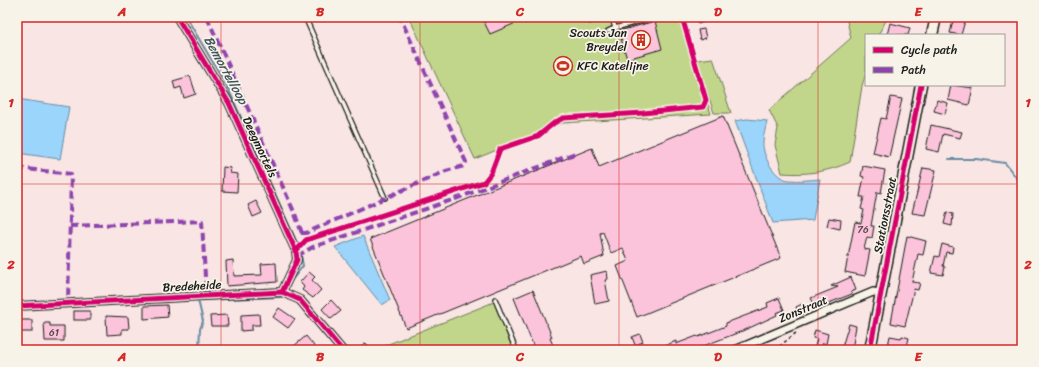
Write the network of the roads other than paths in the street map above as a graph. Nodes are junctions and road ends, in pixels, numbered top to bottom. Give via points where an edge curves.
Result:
1 (177, 17) edge
2 (305, 17) edge
3 (612, 17) edge
4 (655, 17) edge
5 (936, 17) edge
6 (615, 28) junction
7 (608, 31) dead end
8 (932, 34) edge
9 (921, 86) edge
10 (385, 198) dead end
11 (282, 292) junction
12 (880, 293) junction
13 (495, 300) dead end
14 (17, 306) edge
15 (342, 350) edge
16 (516, 350) edge
17 (735, 350) edge
18 (870, 350) edge

1 - 11 street, Deegmortels via 229,103 296,251 297,260
2 - 10 lane
3 - 6 lane
4 - 6 lane
5 - 8 street
6 - 7 lane
9 - 12 street, Stationsstraat
11 - 14 street, Bredeheide
11 - 15 street, Bredeheide via 300,300
12 - 17 street, Zonstraat via 873,292
12 - 18 street, Stationsstraat
13 - 16 lane

